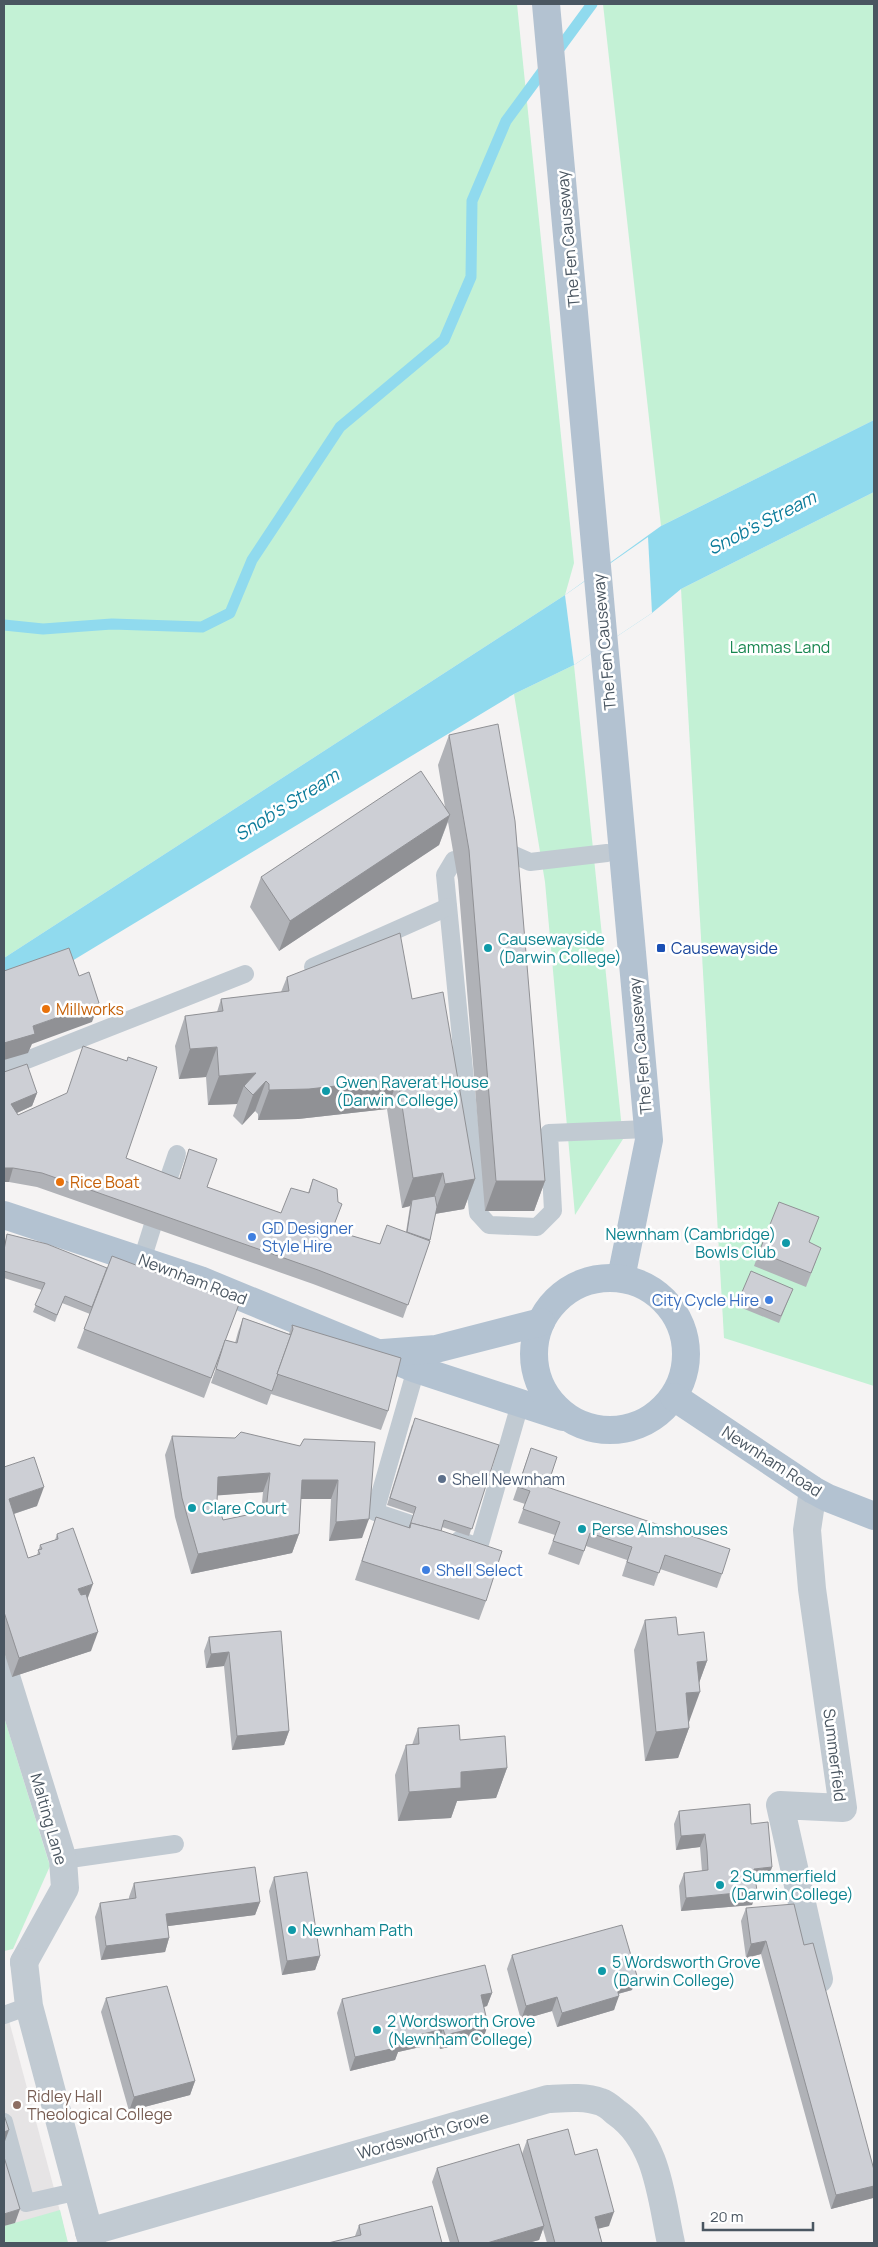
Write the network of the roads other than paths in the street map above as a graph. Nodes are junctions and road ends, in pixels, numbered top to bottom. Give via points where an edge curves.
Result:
1 (547, 12) edge
2 (505, 851) edge
3 (607, 853) dead end
4 (454, 860) dead end
5 (448, 907) junction
6 (314, 967) edge
7 (245, 974) dead end
8 (4, 1069) edge
9 (648, 1129) junction
10 (177, 1154) dead end
11 (165, 1189) edge
12 (4, 1215) edge
13 (152, 1228) edge
14 (142, 1260) junction
15 (621, 1278) junction
16 (541, 1322) junction
17 (379, 1353) junction
18 (416, 1369) junction
19 (674, 1398) junction
20 (520, 1404) junction
21 (563, 1417) junction
22 (390, 1461) junction
23 (408, 1466) edge
24 (478, 1487) edge
25 (813, 1490) junction
26 (496, 1492) junction
27 (874, 1516) edge
28 (4, 1670) edge
29 (175, 1844) dead end
30 (63, 1860) junction
31 (14, 1965) edge
32 (29, 2006) junction
33 (827, 2007) edge
34 (4, 2015) edge
35 (4, 2122) edge
36 (78, 2191) junction
37 (91, 2237) edge
38 (670, 2243) edge

1 - 9 main road, The Fen Causeway
2 - 3 lane via 530,862
4 - 5 lane via 445,875
5 - 6 lane
5 - 9 lane via 478,1213 489,1225 537,1227 553,1211 549,1132
7 - 8 lane
9 - 15 main road, The Fen Causeway via 649,1140
10 - 11 lane
12 - 14 main road, Newnham Road
13 - 14 lane
14 - 17 main road, Newnham Road via 200,1280
15 - 16 main road via 601,1277 579,1284 561,1295
15 - 19 main road via 641,1284 660,1296 677,1317 687,1348 685,1371
16 - 17 main road, Newnham Road via 436,1349
16 - 21 main road via 534,1352 536,1371 544,1392
17 - 18 main road, Newnham Road
18 - 20 main road, Newnham Road
18 - 22 lane
19 - 21 main road via 662,1412 645,1423 617,1430 587,1427
19 - 25 main road, Newnham Road
20 - 21 main road, Newnham Road
20 - 26 lane
22 - 23 lane
22 - 26 lane via 375,1512 479,1547
24 - 26 lane
25 - 27 main road, Newnham Road
25 - 33 street, Summerfield via 807,1530 812,1589 843,1813 780,1805 809,1942
28 - 30 street, Malting Lane
29 - 30 lane
30 - 31 street, Malting Lane via 65,1888
31 - 32 street
32 - 34 lane
32 - 36 street
35 - 36 lane via 26,2203
36 - 37 street
37 - 38 street, Wordsworth Grove via 548,2099 576,2098 602,2102 622,2116 639,2135 653,2161

